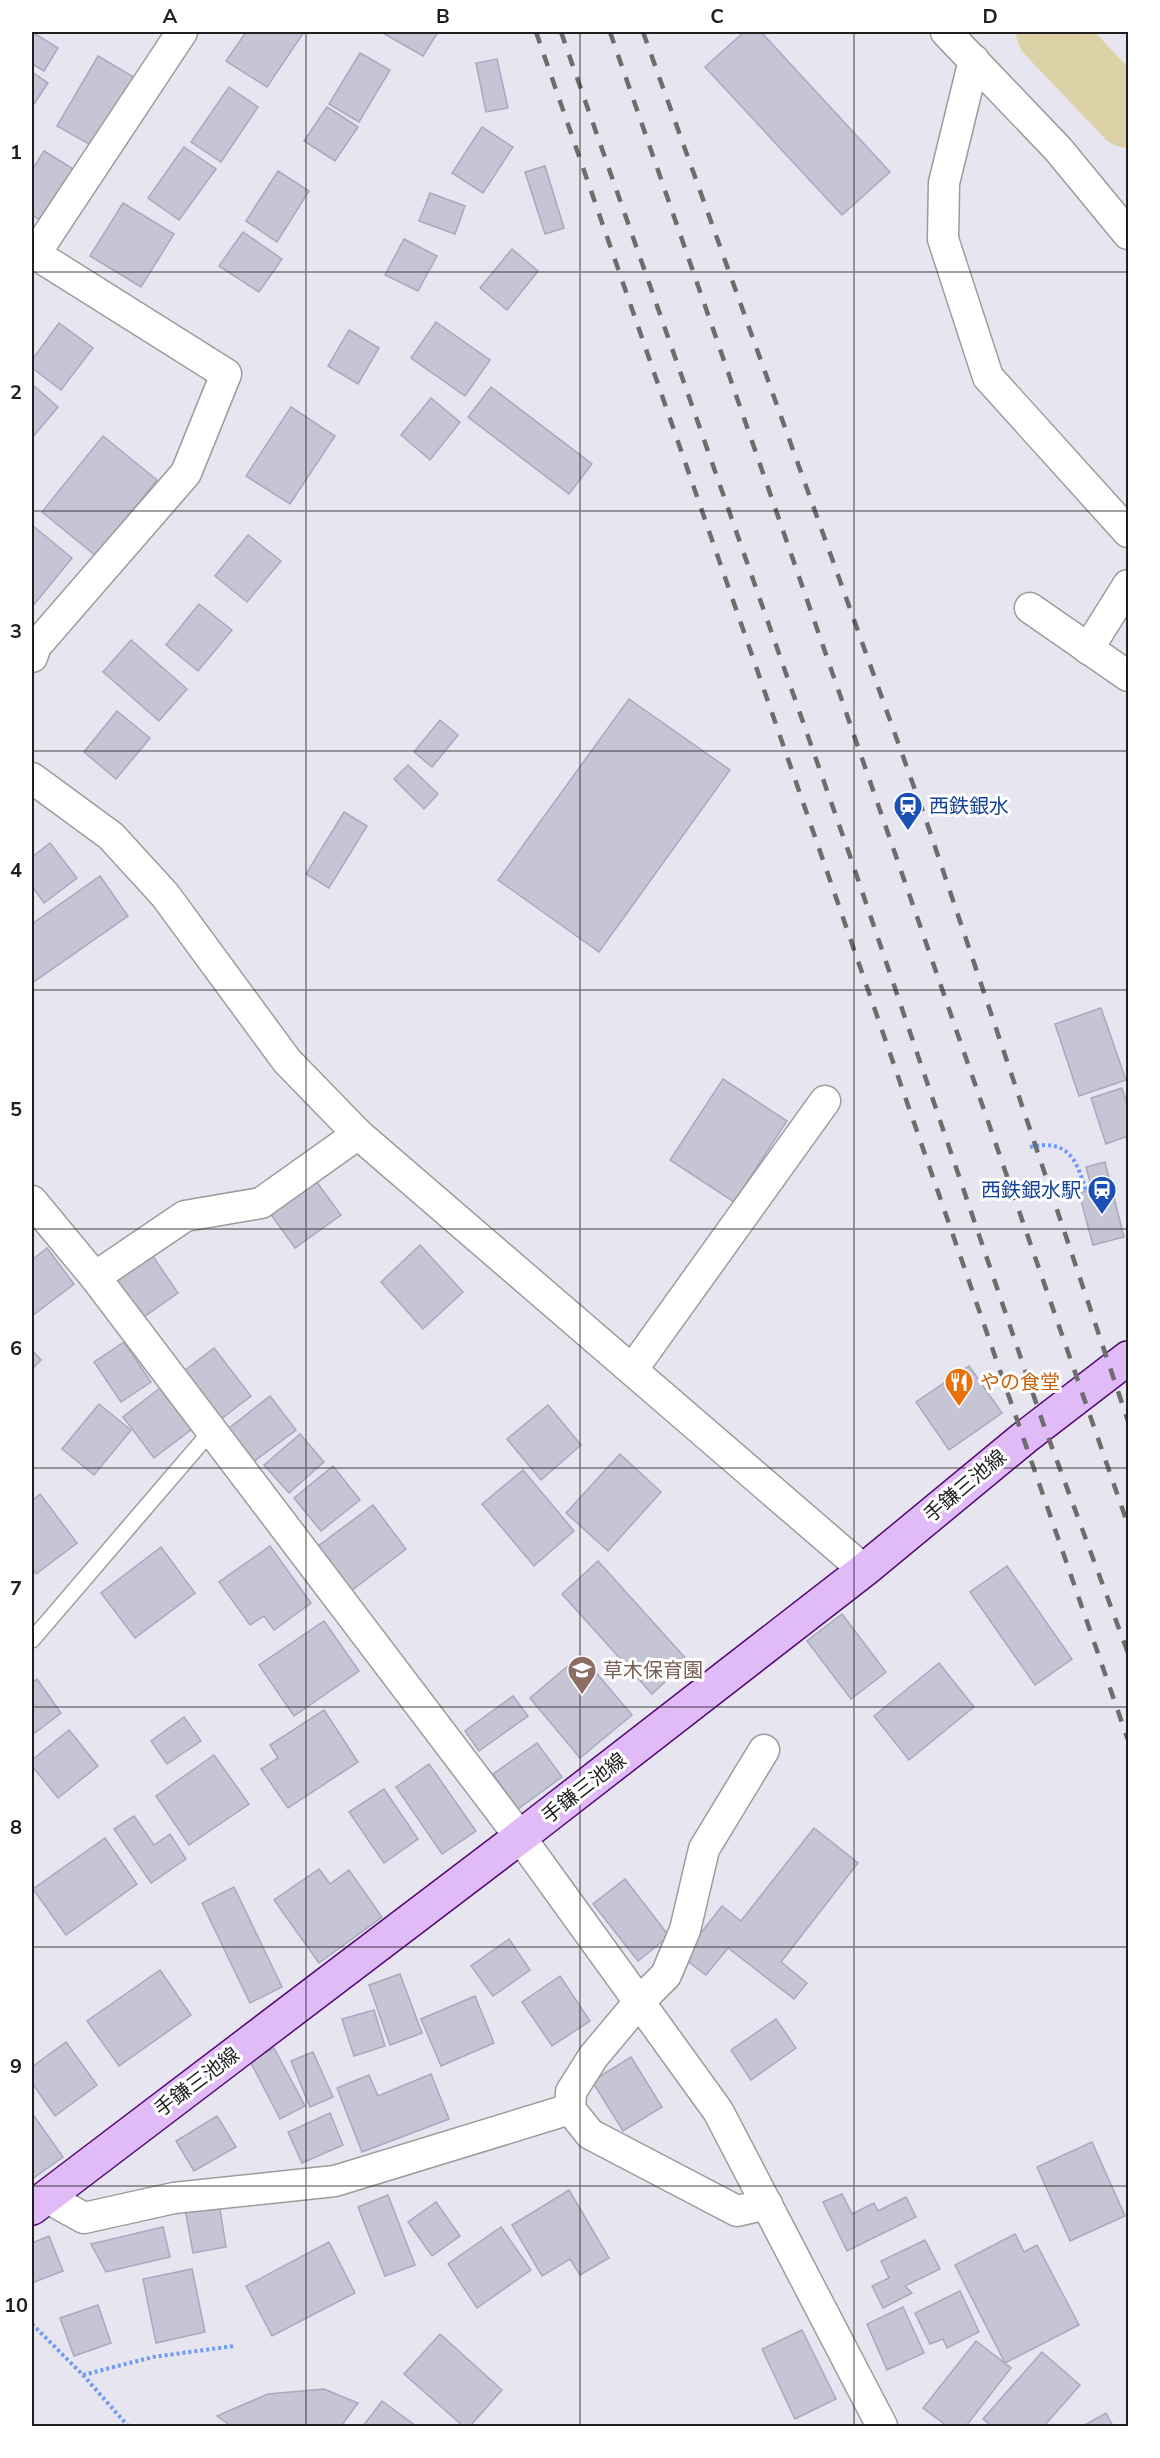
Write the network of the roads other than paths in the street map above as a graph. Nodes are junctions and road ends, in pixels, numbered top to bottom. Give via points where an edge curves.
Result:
1 (182, 32) edge
2 (946, 32) edge
3 (974, 60) junction
4 (1128, 234) edge
5 (33, 253) edge
6 (1128, 532) edge
7 (1128, 585) edge
8 (1030, 608) dead end
9 (1088, 650) junction
10 (32, 657) edge
11 (1128, 676) edge
12 (32, 778) edge
13 (825, 1101) dead end
14 (358, 1134) junction
15 (32, 1201) edge
16 (95, 1277) junction
17 (1128, 1358) edge
18 (632, 1370) junction
19 (212, 1430) junction
20 (864, 1570) junction
21 (32, 1640) edge
22 (764, 1750) dead end
23 (520, 1837) junction
24 (639, 2002) junction
25 (570, 2109) junction
26 (39, 2203) edge
27 (767, 2204) junction
28 (882, 2427) edge

1 - 5 street
2 - 3 street
3 - 4 street via 1058,149
3 - 6 street via 944,183 943,239 988,376
5 - 10 street via 226,374 186,473 36,646
7 - 9 street
8 - 9 street
9 - 11 street
12 - 14 street via 119,844 165,895 287,1061
13 - 18 street
14 - 16 street via 261,1203 185,1216
14 - 18 street
15 - 16 street
16 - 19 street
17 - 20 main road, 手鎌三池線
18 - 20 street
19 - 21 lane
19 - 23 street
20 - 23 main road, 手鎌三池線
22 - 24 street via 704,1849 685,1930 666,1975
23 - 24 street
23 - 26 main road, 手鎌三池線
24 - 25 street via 593,2057 571,2092
24 - 27 street via 718,2111
25 - 26 street via 335,2181 174,2198 84,2218
25 - 27 street via 590,2134 737,2211
27 - 28 street

